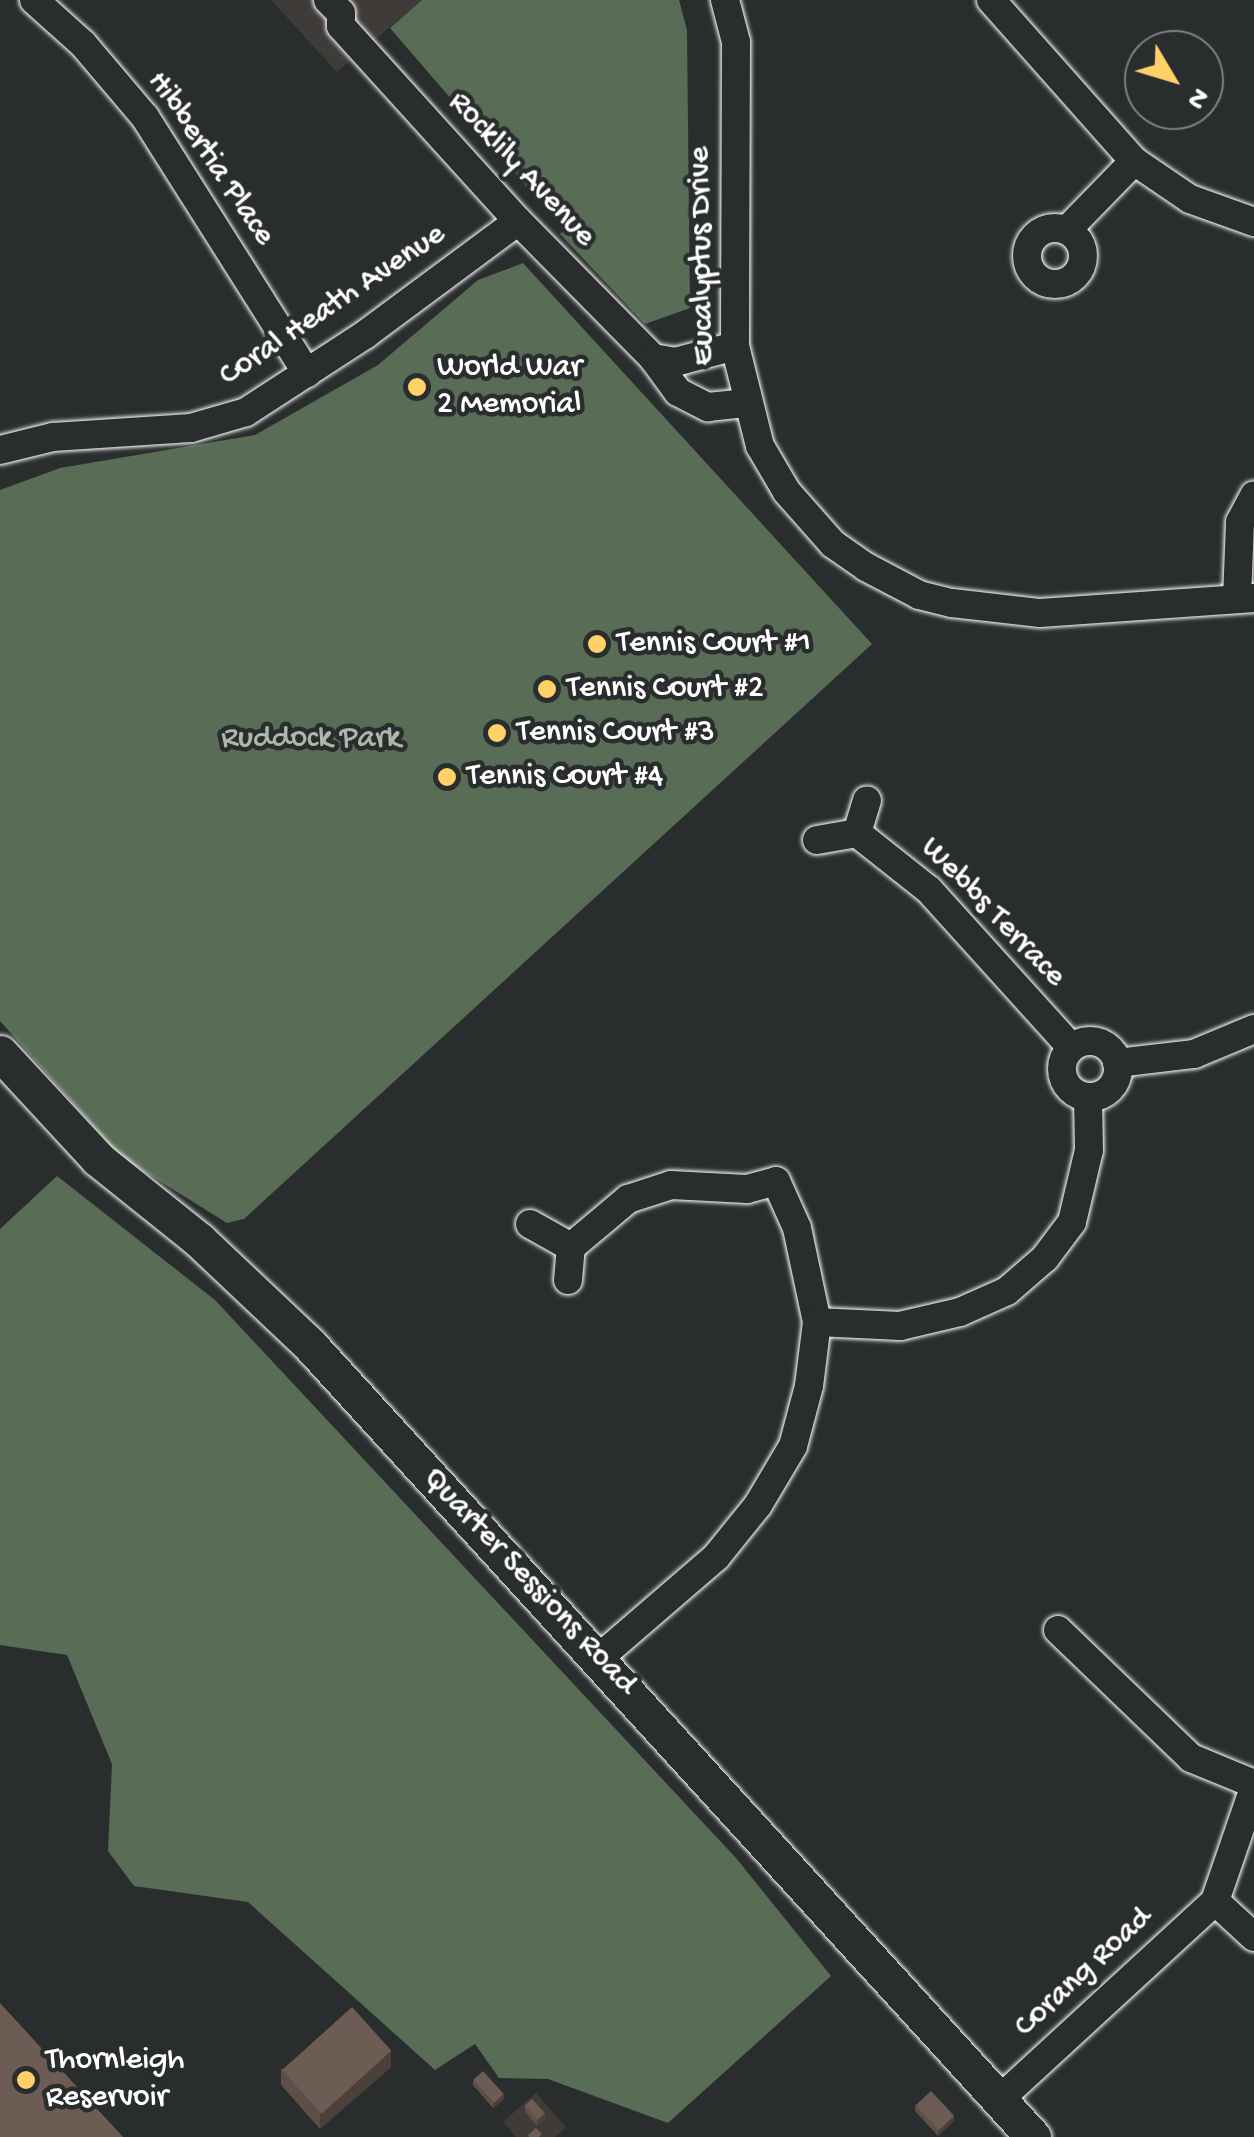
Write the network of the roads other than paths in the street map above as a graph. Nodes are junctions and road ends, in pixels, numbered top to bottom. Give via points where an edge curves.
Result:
1 (34, 0) edge
2 (312, 0) edge
3 (328, 0) edge
4 (725, 0) edge
5 (991, 0) edge
6 (341, 26) junction
7 (1134, 161) junction
8 (518, 222) junction
9 (1254, 222) edge
10 (1067, 230) dead end
11 (735, 346) junction
12 (653, 358) junction
13 (307, 374) junction
14 (745, 404) junction
15 (0, 450) edge
16 (1254, 496) edge
17 (1246, 598) edge
18 (867, 800) dead end
19 (857, 833) junction
20 (818, 840) dead end
21 (1254, 1030) edge
22 (1071, 1048) junction
23 (0, 1053) edge
24 (1117, 1063) junction
25 (1088, 1098) junction
26 (530, 1224) dead end
27 (571, 1247) junction
28 (568, 1280) dead end
29 (817, 1322) junction
30 (1058, 1630) dead end
31 (599, 1658) junction
32 (1254, 1786) edge
33 (1247, 1847) edge
34 (1215, 1900) junction
35 (1254, 1937) edge
36 (1000, 2098) junction
37 (1033, 2137) edge

1 - 13 street, Hibbertia Place via 83,44 145,117
2 - 6 street, Rocklily Avenue via 310,8 328,28
3 - 6 street, Rocklily Avenue via 341,13
4 - 11 street, Eucalyptus Drive via 736,42
5 - 7 street
6 - 8 street, Rocklily Avenue
7 - 9 street via 1190,199
7 - 10 street
8 - 12 street, Rocklily Avenue
8 - 13 street, Coral Heath Avenue
11 - 12 street via 675,362
11 - 14 street, Eucalyptus Drive
12 - 14 street, Rocklily Avenue via 695,404
13 - 15 street, Coral Heath Avenue via 246,412 191,428 53,437
14 - 17 street, Eucalyptus Drive via 772,471 833,544 919,595 1003,612
16 - 17 street, Eucalyptus Drive via 1240,522
18 - 19 street
19 - 20 street
19 - 22 street, Webbs Terrace via 955,916
21 - 24 street via 1194,1054
22 - 24 street via 1098,1042
22 - 25 street via 1062,1062 1063,1078
23 - 31 main road, Quarter Sessions Road via 98,1159 224,1262 308,1344
24 - 25 street via 1114,1084
25 - 29 street via 1086,1168 1072,1222 1045,1258 1008,1290 960,1312 900,1326
26 - 27 street
27 - 28 street
27 - 29 street via 648,1191 776,1182 797,1228
29 - 31 street via 810,1386 792,1446 758,1505 716,1557
30 - 32 street via 1191,1758
31 - 36 main road, Quarter Sessions Road
32 - 33 street, Corang Road
33 - 34 street, Corang Road
34 - 35 street
34 - 36 street, Corang Road
36 - 37 main road, Quarter Sessions Road

